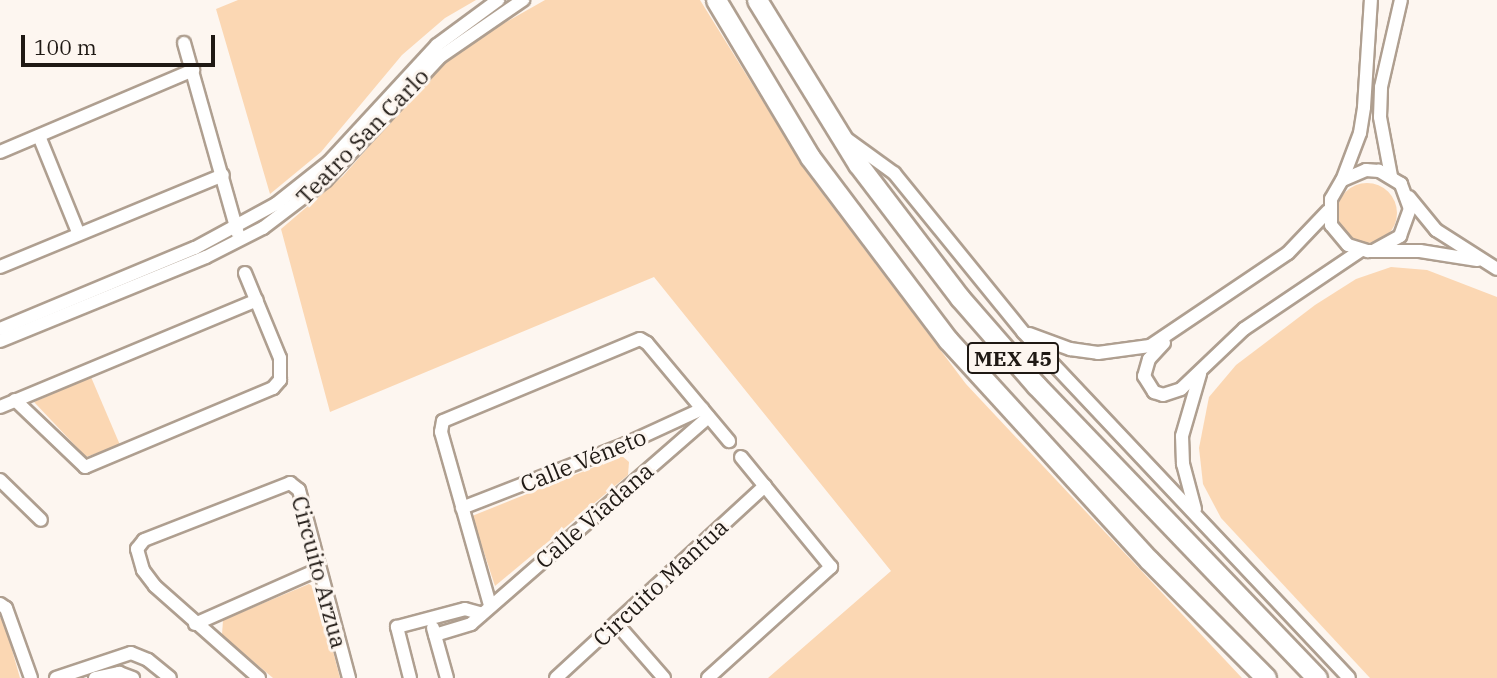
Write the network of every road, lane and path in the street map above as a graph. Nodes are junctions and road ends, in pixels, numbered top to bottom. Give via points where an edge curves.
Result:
1 (498, 0) edge
2 (523, 0) edge
3 (716, 0) edge
4 (757, 0) edge
5 (1371, 0) edge
6 (1401, 0) edge
7 (184, 43) dead end
8 (192, 70) junction
9 (838, 133) junction
10 (38, 136) junction
11 (0, 152) edge
12 (222, 175) junction
13 (1391, 176) junction
14 (1342, 180) junction
15 (1407, 195) junction
16 (1328, 211) junction
17 (78, 232) junction
18 (239, 234) junction
19 (1361, 250) junction
20 (1375, 250) junction
21 (1477, 260) junction
22 (0, 267) edge
23 (1497, 269) edge
24 (244, 273) dead end
25 (257, 300) junction
26 (0, 329) edge
27 (1023, 332) junction
28 (1172, 335) junction
29 (0, 341) edge
30 (1200, 374) junction
31 (15, 400) junction
32 (0, 407) edge
33 (705, 413) junction
34 (729, 441) dead end
35 (741, 457) dead end
36 (0, 480) edge
37 (765, 486) junction
38 (6, 495) edge
39 (463, 508) junction
40 (1199, 518) junction
41 (41, 520) dead end
42 (319, 569) junction
43 (0, 604) edge
44 (485, 609) junction
45 (430, 618) junction
46 (616, 623) junction
47 (195, 624) junction
48 (435, 635) junction
49 (31, 678) edge
50 (56, 678) edge
51 (94, 678) edge
52 (133, 678) edge
53 (170, 678) edge
54 (259, 678) edge
55 (349, 678) edge
56 (410, 678) edge
57 (447, 678) edge
58 (556, 678) edge
59 (664, 678) edge
60 (708, 678) edge
61 (1266, 678) edge
62 (1317, 678) edge
63 (1349, 678) edge

1 - 18 street, Teatro San Carlo via 436,45 300,187
2 - 18 street, Teatro San Carlo via 440,57 326,180
3 - 61 main road, MEX 45 via 810,157 948,340 1149,560
4 - 9 main road, MEX 45
5 - 14 street via 1364,107 1357,145
6 - 13 street via 1381,87 1380,117
7 - 8 street
8 - 10 street
8 - 12 street
9 - 27 street via 894,173
9 - 62 main road, MEX 45 via 904,229 1028,376
10 - 11 street
10 - 17 street
12 - 17 street
12 - 18 street
13 - 14 street via 1366,170
13 - 15 street
14 - 16 street
15 - 20 street via 1408,224 1400,236
15 - 21 street via 1436,230
16 - 19 street via 1338,236
16 - 28 street via 1287,253
17 - 22 street
18 - 26 street, Teatro San Carlo
18 - 29 street, Teatro San Carlo
19 - 20 street
19 - 30 street via 1244,329
20 - 21 street
21 - 23 street
24 - 25 street
25 - 31 street
25 - 31 street via 280,358 278,385 87,467
27 - 28 street via 1070,349 1098,353 1150,346
27 - 40 street
28 - 30 street via 1145,367 1147,385 1154,392 1172,394
30 - 40 street via 1182,436 1187,489
31 - 32 street
33 - 34 street
33 - 39 street, Calle Véneto
33 - 39 street via 647,342 639,340 440,425
33 - 44 street, Calle Viadana
35 - 37 street
36 - 38 street
37 - 46 street, Circuito Mantua
37 - 60 street via 831,567
38 - 41 street
39 - 44 street
40 - 63 street
42 - 47 street
42 - 47 street, Circuito Arzua via 299,490 293,484 140,543 138,553 148,579
42 - 55 street, Circuito Arzua
43 - 49 street via 6,608
44 - 45 street
44 - 48 street, Calle Viadana via 469,625
45 - 48 street
45 - 56 street via 397,627
46 - 58 street, Circuito Mantua
46 - 59 street
47 - 54 street, Circuito Arzua
48 - 57 street
50 - 53 street via 123,653 139,655
51 - 52 street via 119,673

